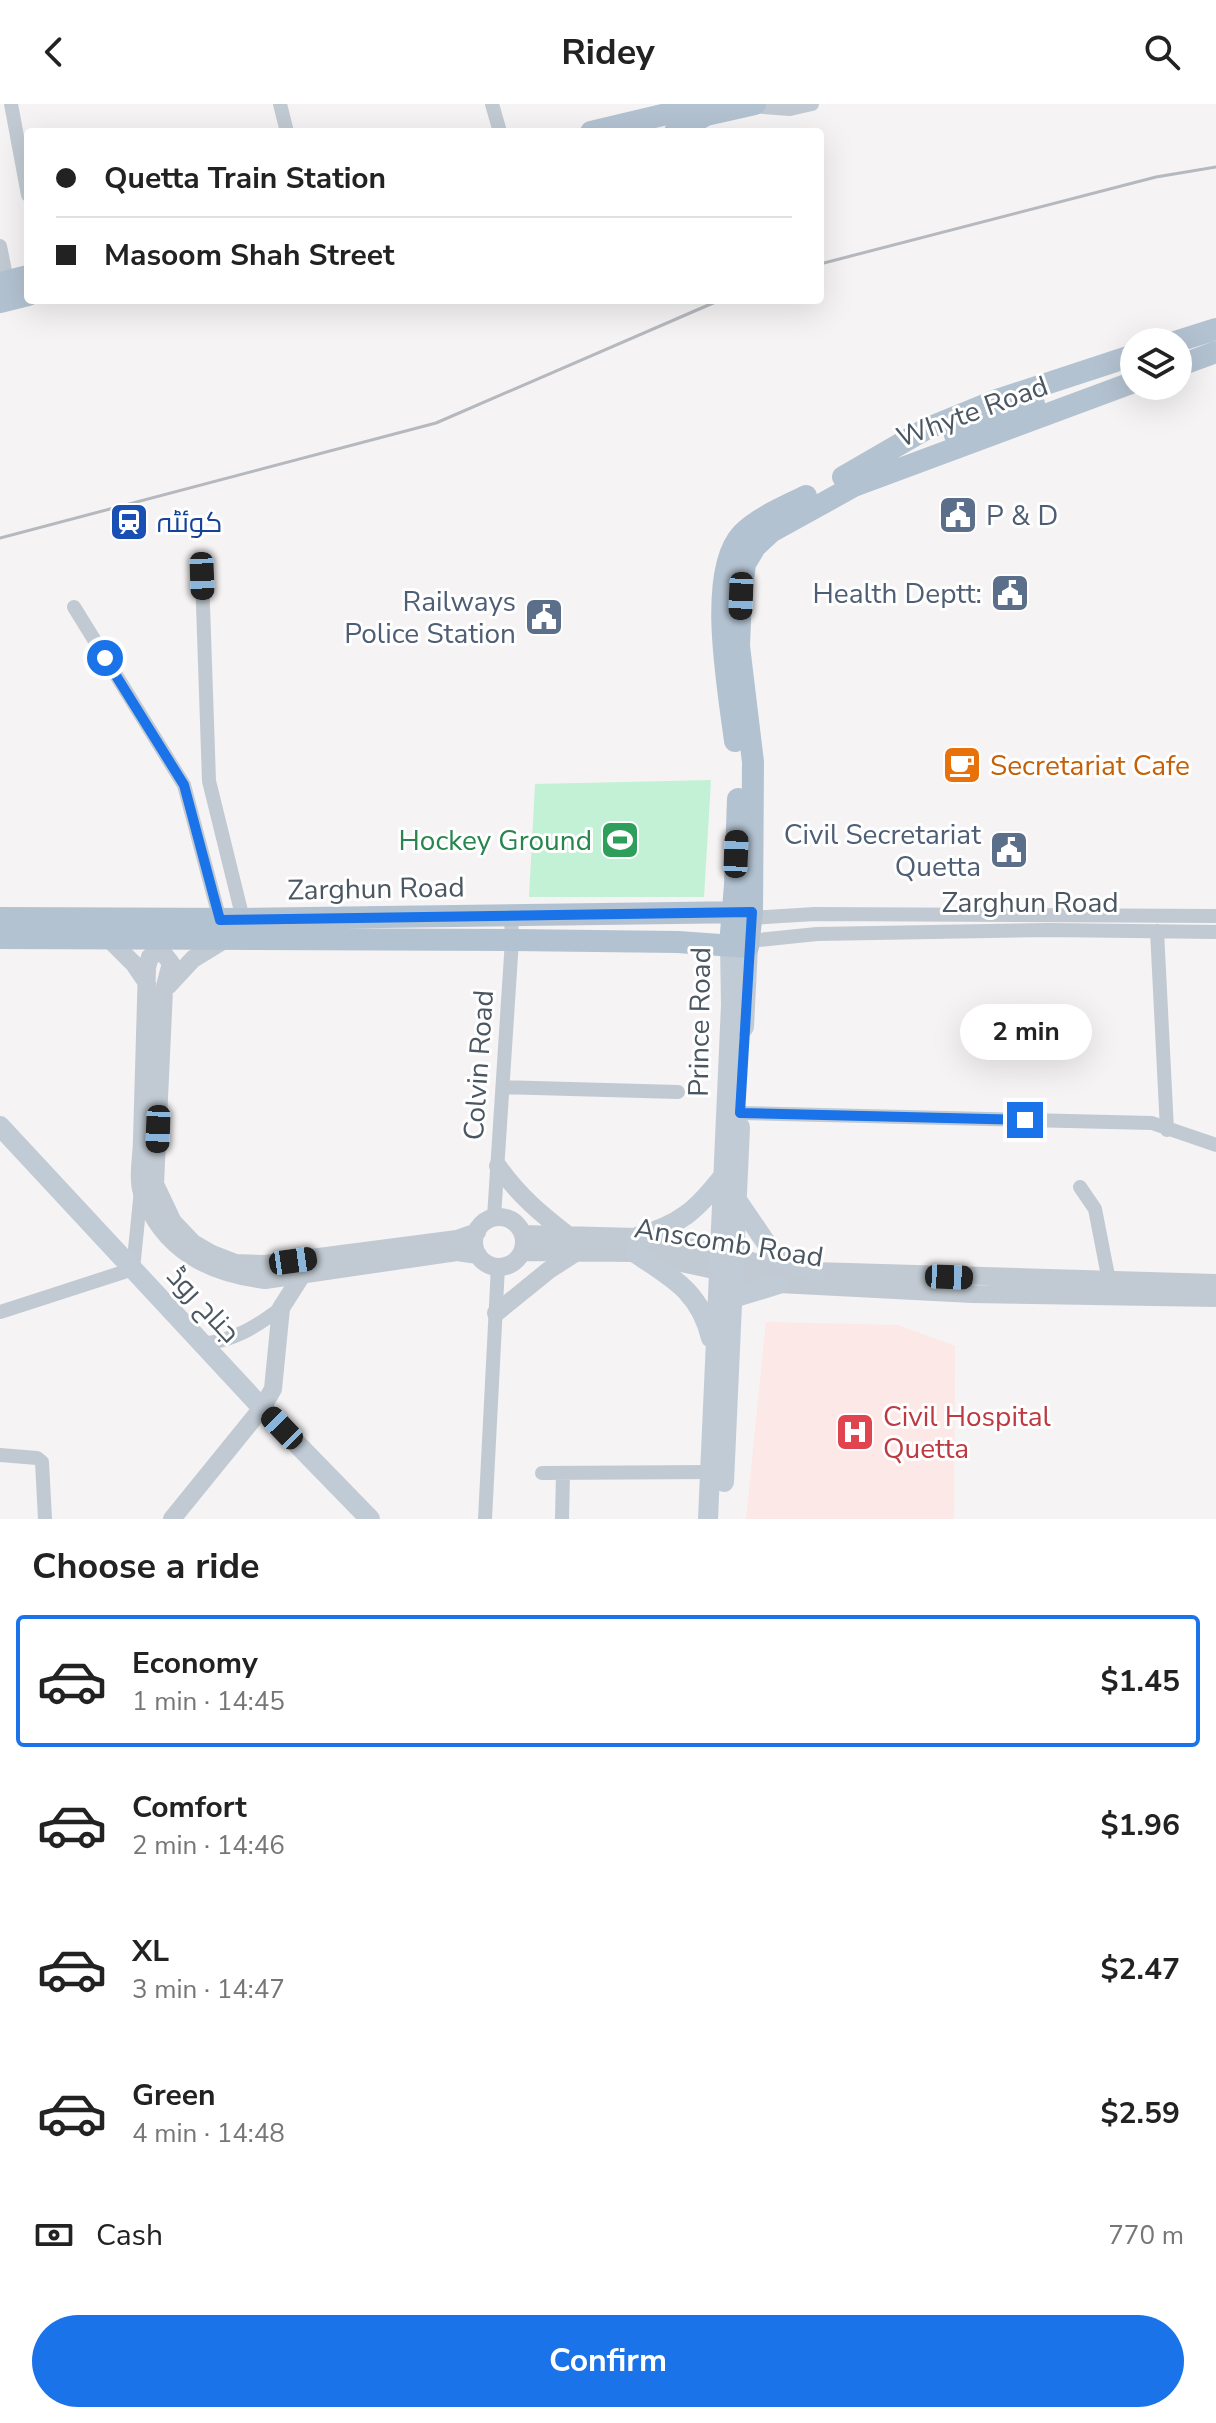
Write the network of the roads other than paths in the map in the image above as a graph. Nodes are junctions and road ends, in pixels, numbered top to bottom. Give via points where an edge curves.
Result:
1 (11, 104) edge
2 (280, 104) edge
3 (492, 104) edge
4 (812, 104) edge
5 (749, 105) edge
6 (706, 115) junction
7 (286, 128) edge
8 (499, 128) edge
9 (608, 128) edge
10 (682, 128) edge
11 (24, 174) edge
12 (0, 246) edge
13 (9, 286) edge
14 (1216, 329) edge
15 (1192, 337) edge
16 (1216, 342) edge
17 (1192, 350) edge
18 (1216, 352) edge
19 (1120, 360) edge
20 (1192, 361) edge
21 (1120, 375) edge
22 (1120, 387) edge
23 (876, 470) junction
24 (202, 576) dead end
25 (74, 607) dead end
26 (511, 916) junction
27 (1216, 916) edge
28 (0, 918) edge
29 (229, 926) junction
30 (744, 929) junction
31 (1157, 931) junction
32 (1216, 932) edge
33 (0, 938) edge
34 (109, 939) junction
35 (512, 940) junction
36 (155, 987) junction
37 (503, 1087) junction
38 (678, 1092) dead end
39 (740, 1113) junction
40 (0, 1126) edge
41 (1167, 1130) junction
42 (1216, 1145) edge
43 (498, 1166) junction
44 (724, 1175) junction
45 (1080, 1187) dead end
46 (141, 1190) junction
47 (737, 1200) junction
48 (494, 1217) junction
49 (477, 1232) junction
50 (568, 1235) junction
51 (522, 1243) junction
52 (636, 1245) junction
53 (577, 1252) junction
54 (478, 1255) junction
55 (728, 1264) junction
56 (498, 1266) junction
57 (133, 1269) junction
58 (815, 1272) junction
59 (302, 1275) junction
60 (1109, 1281) junction
61 (1216, 1283) edge
62 (779, 1284) junction
63 (733, 1298) junction
64 (1216, 1298) edge
65 (281, 1308) junction
66 (0, 1312) edge
67 (496, 1313) junction
68 (203, 1344) junction
69 (715, 1358) junction
70 (262, 1408) junction
71 (0, 1455) edge
72 (710, 1472) junction
73 (542, 1473) dead end
74 (563, 1473) junction
75 (364, 1516) edge
76 (45, 1519) edge
77 (172, 1519) edge
78 (485, 1519) edge
79 (562, 1519) edge
80 (708, 1519) edge
81 (722, 1519) edge

1 - 11 street
2 - 7 street
3 - 8 street
4 - 5 street via 790,109
5 - 6 main road
6 - 9 main road via 675,112
6 - 10 main road
12 - 13 street
14 - 15 main road
16 - 17 main road
18 - 20 main road
19 - 23 main road, Whyte Road via 926,429
21 - 23 main road, Whyte Road via 990,420
22 - 23 main road, Whyte Road
23 - 30 main road, Prince Road via 761,519 741,535 730,554 722,648 739,764
24 - 29 street via 209,781
25 - 29 street via 184,785
26 - 29 main road, Zarghun Road
26 - 30 main road, Zarghun Road
26 - 35 street, Colvin Road
27 - 30 street, Zarghun Road via 815,914
28 - 29 main road, Zarghun Road
29 - 34 main road, Zarghun Road
29 - 35 main road, Zarghun Road
29 - 36 street
30 - 31 street, Zarghun Road via 817,934
30 - 35 main road, Zarghun Road
30 - 39 main road, Prince Road
30 - 44 main road, Prince Road via 731,1005
31 - 32 street, Zarghun Road
31 - 41 street
33 - 34 main road, Zarghun Road
34 - 36 street
35 - 37 street, Colvin Road
36 - 46 street
36 - 49 street via 155,1184 173,1222 193,1243 235,1263 265,1264
37 - 38 street
37 - 43 street, Colvin Road
39 - 41 street via 1152,1123
39 - 47 main road, Prince Road
40 - 57 main road, جناح روڈ
41 - 42 street
43 - 48 street, Colvin Road
43 - 50 street via 531,1207
44 - 52 main road via 684,1219
44 - 55 main road, Prince Road
45 - 60 street via 1095,1209
46 - 57 street
46 - 59 street via 180,1250 203,1264 265,1280
47 - 55 main road, Prince Road
47 - 58 main road via 773,1253
48 - 49 street
48 - 51 street via 512,1220
49 - 54 street
50 - 51 street, Anscomb Road
50 - 52 street, Anscomb Road
51 - 53 street, Anscomb Road
51 - 56 street via 515,1261
52 - 53 street, Anscomb Road
52 - 55 street, Anscomb Road
52 - 69 main road via 696,1301 706,1318
53 - 67 street
54 - 56 street
54 - 59 street via 457,1252
55 - 58 street, Anscomb Road
55 - 62 street, Anscomb Road
55 - 63 main road, Prince Road
55 - 69 main road, Prince Road
56 - 67 street
57 - 66 street
57 - 68 main road, جناح روڈ
58 - 60 street, Anscomb Road
59 - 65 street
60 - 61 street, Anscomb Road
62 - 63 main road
62 - 64 street, Anscomb Road
63 - 81 main road, Prince Road
65 - 68 street via 245,1333
65 - 70 street via 273,1389
67 - 78 street
68 - 70 main road, جناح روڈ
69 - 72 main road, Prince Road
70 - 75 main road, جناح روڈ
70 - 77 street
71 - 76 street via 42,1462
72 - 74 street
72 - 80 main road, Prince Road
73 - 74 street
74 - 79 street

